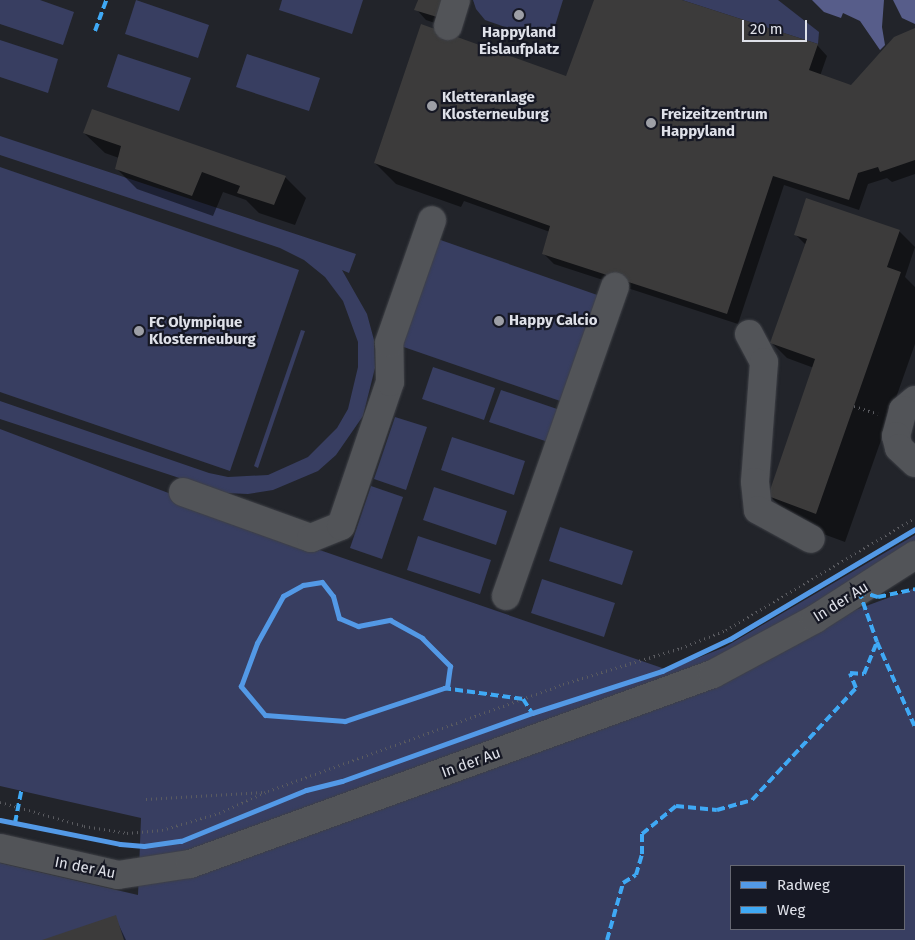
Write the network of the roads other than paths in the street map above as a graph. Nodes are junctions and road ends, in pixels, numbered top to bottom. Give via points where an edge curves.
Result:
1 (456, 0) edge
2 (448, 26) dead end
3 (432, 220) dead end
4 (615, 288) dead end
5 (749, 334) dead end
6 (915, 400) edge
7 (915, 463) edge
8 (183, 492) dead end
9 (811, 539) dead end
10 (915, 555) edge
11 (506, 596) dead end
12 (0, 848) edge

1 - 2 street
3 - 8 street via 389,344 390,382 341,526 311,538
4 - 11 street
5 - 9 street via 764,362 755,482 758,510
6 - 7 street via 903,410 896,436 899,448
10 - 12 street, In der Au via 815,619 713,674 190,864 118,876

